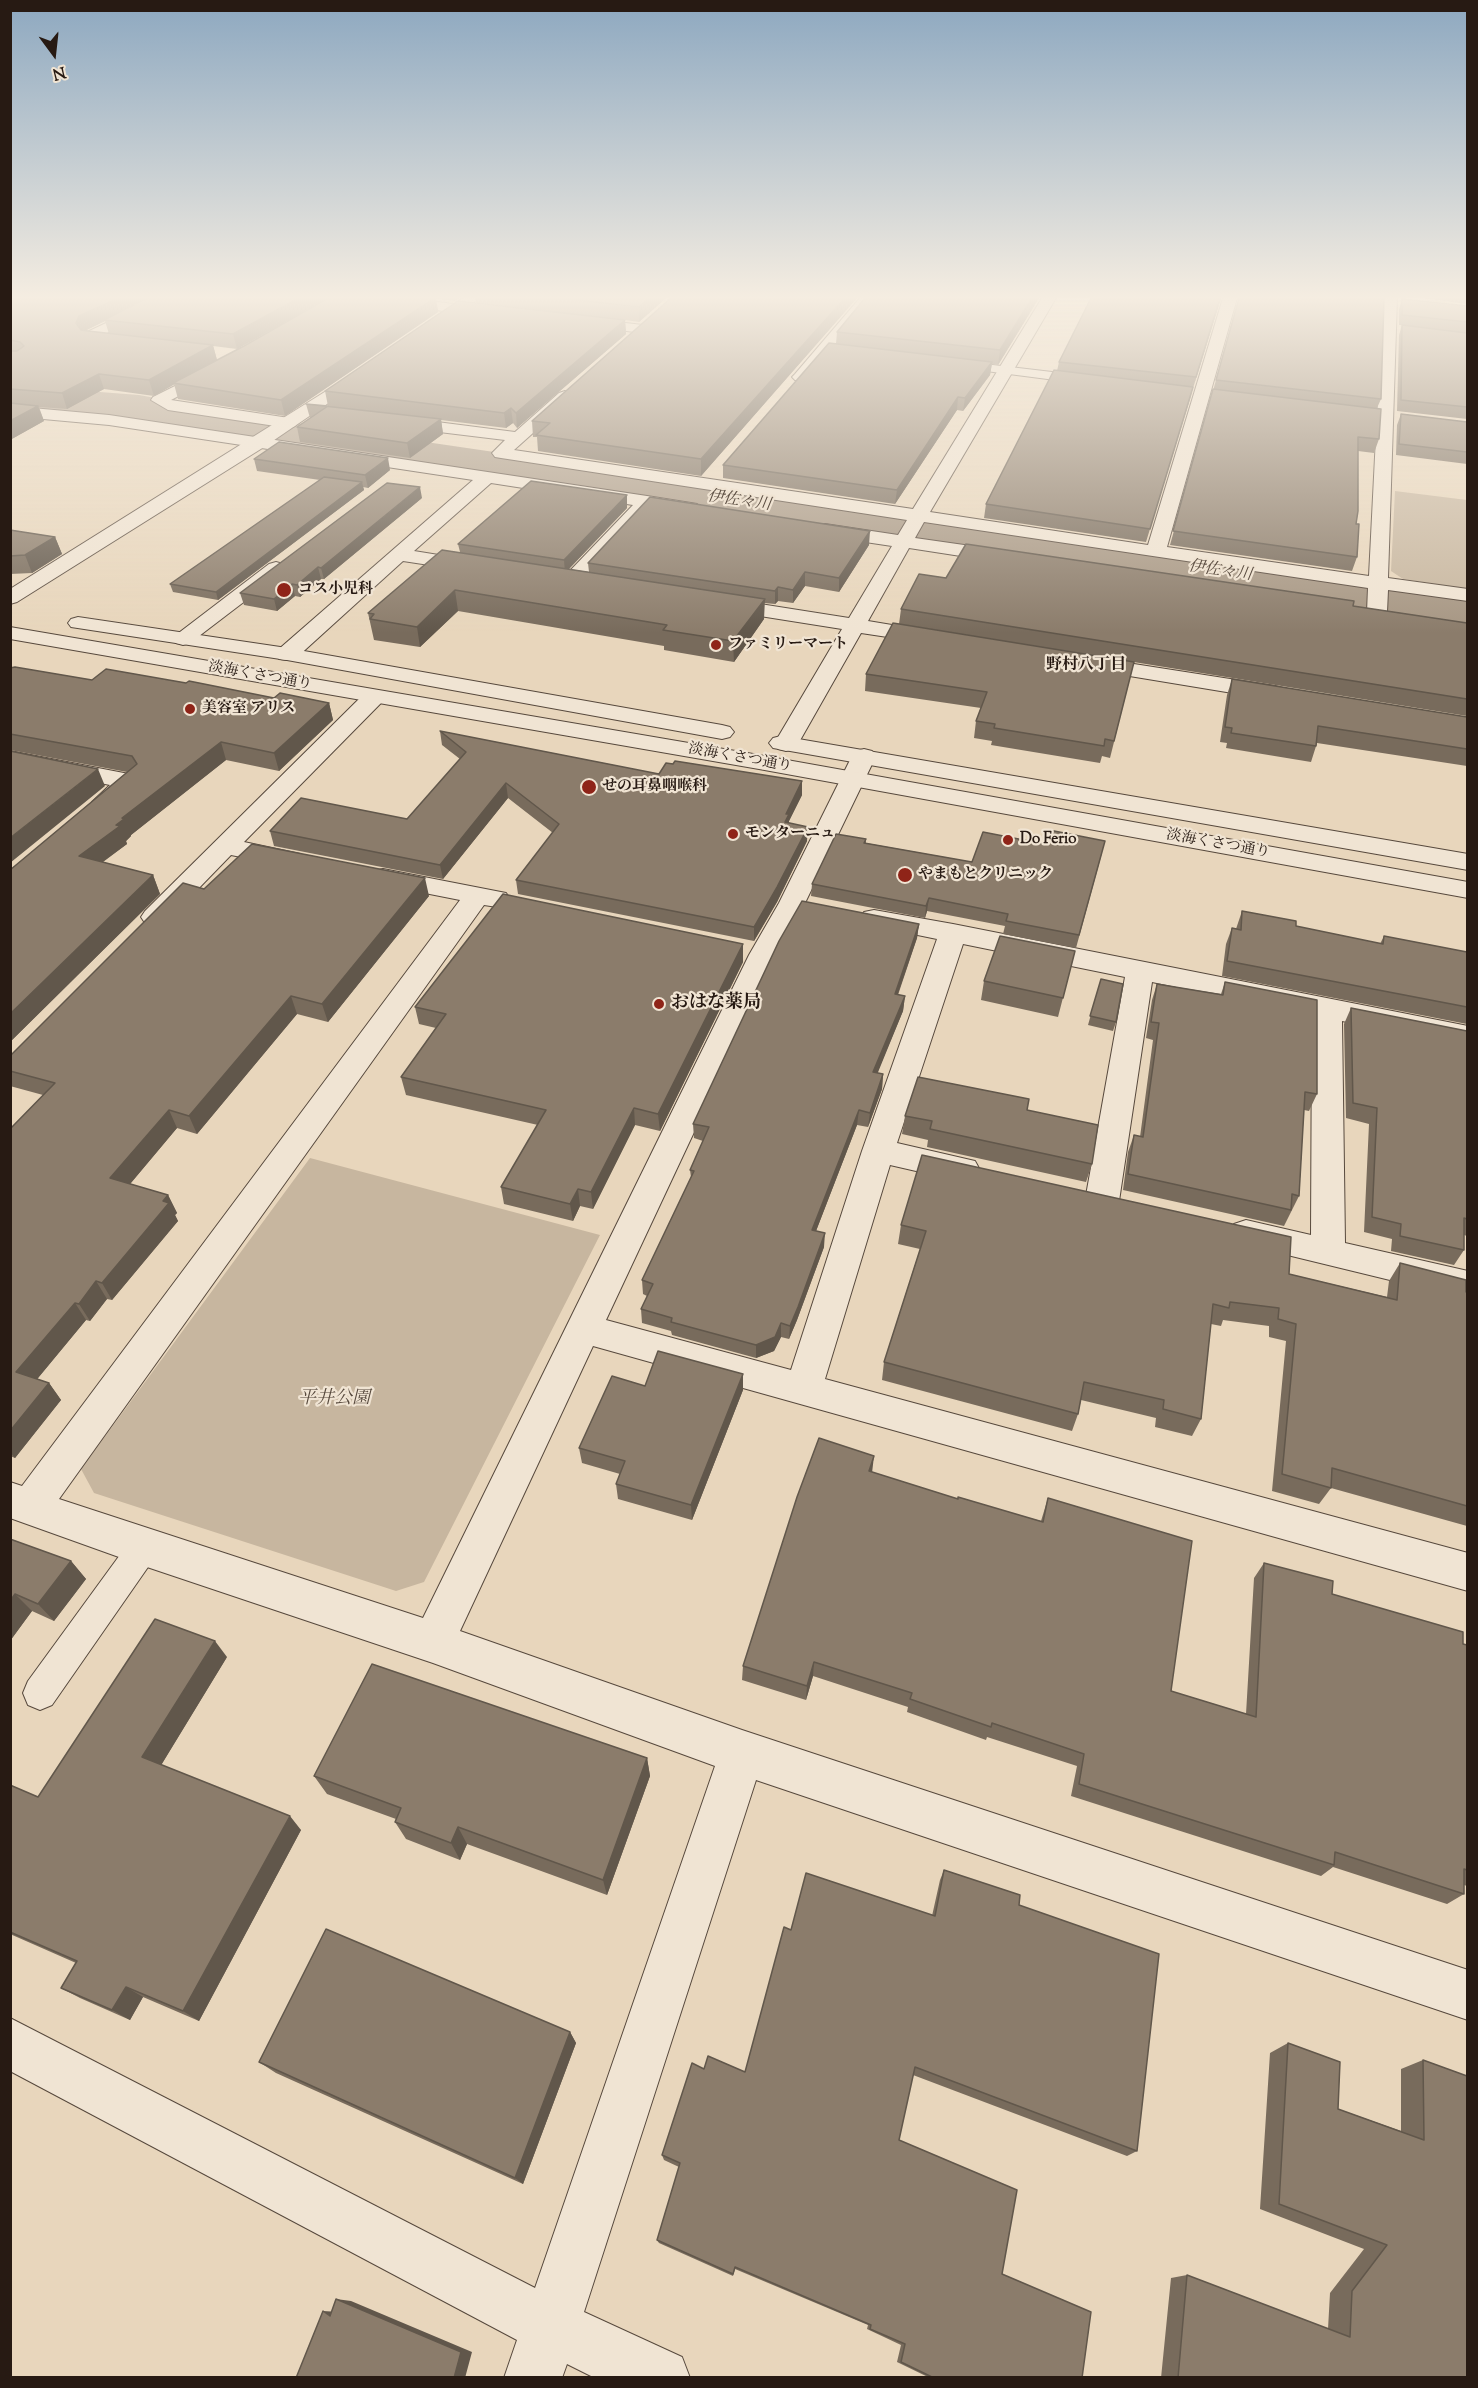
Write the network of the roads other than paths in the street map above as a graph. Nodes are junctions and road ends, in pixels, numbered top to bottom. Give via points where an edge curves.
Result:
1 (198, 409) edge
2 (550, 409) edge
3 (982, 409) edge
4 (1197, 409) edge
5 (1388, 409) edge
6 (10, 411) edge
7 (307, 411) joint
8 (330, 414) edge
9 (377, 420) edge
10 (289, 423) junction
11 (518, 437) junction
12 (258, 443) junction
13 (412, 465) junction
14 (487, 477) junction
15 (393, 480) dead end
16 (647, 501) junction
17 (705, 511) edge
18 (919, 515) junction
19 (810, 527) edge
20 (904, 542) junction
21 (1156, 551) junction
22 (399, 555) junction
23 (288, 559) edge
24 (1022, 560) edge
25 (491, 568) edge
26 (549, 577) edge
27 (572, 580) junction
28 (595, 584) edge
29 (1378, 584) junction
30 (1467, 595) edge
31 (10, 598) edge
32 (702, 601) edge
33 (1354, 609) edge
34 (1377, 612) junction
35 (10, 613) edge
36 (1400, 616) edge
37 (856, 625) junction
38 (10, 633) edge
39 (183, 639) junction
40 (950, 641) edge
41 (287, 654) junction
42 (1068, 660) edge
43 (1291, 696) edge
44 (374, 697) junction
45 (740, 736) dead end
46 (763, 740) dead end
47 (786, 744) junction
48 (864, 756) junction
49 (10, 758) edge
50 (852, 778) junction
51 (84, 819) edge
52 (225, 846) junction
53 (1467, 862) edge
54 (316, 864) edge
55 (362, 873) edge
56 (1467, 890) edge
57 (477, 895) junction
58 (523, 905) edge
59 (850, 914) edge
60 (953, 933) junction
61 (134, 938) edge
62 (1140, 971) junction
63 (1327, 1009) junction
64 (1467, 1036) edge
65 (878, 1151) junction
66 (990, 1176) edge
67 (1069, 1193) edge
68 (1102, 1201) junction
69 (1136, 1208) edge
70 (1215, 1226) edge
71 (1328, 1251) junction
72 (1467, 1285) edge
73 (584, 1329) junction
74 (804, 1389) junction
75 (20, 1504) edge
76 (144, 1547) junction
77 (1467, 1572) edge
78 (433, 1642) junction
79 (40, 1694) dead end
80 (742, 1753) junction
81 (1467, 1995) edge
82 (10, 2043) edge
83 (541, 2352) edge
84 (661, 2378) edge

1 - 10 street
2 - 11 street
3 - 18 street
4 - 21 street
5 - 29 street
6 - 12 street via 110,420
7 - 8 street
7 - 10 street
9 - 11 street
10 - 12 street
11 - 18 street via 501,453 712,478
12 - 13 street
12 - 31 street
13 - 14 street
13 - 15 street
14 - 16 street
14 - 22 street
16 - 17 street
16 - 27 street
18 - 20 street
18 - 21 street
19 - 20 street
20 - 24 street
20 - 37 street
21 - 29 street
22 - 25 street
22 - 41 street
23 - 39 street
26 - 27 street
27 - 28 street
29 - 30 street
29 - 34 street
32 - 37 street
33 - 34 street
34 - 36 street
35 - 39 street, 淡海くさつ通り
37 - 40 street
37 - 47 street
38 - 44 street, 淡海くさつ通り
39 - 41 street, 淡海くさつ通り
41 - 45 street, 淡海くさつ通り
42 - 43 street
44 - 50 street, 淡海くさつ通り
44 - 52 street
46 - 47 street, 淡海くさつ通り
47 - 48 street, 淡海くさつ通り
48 - 50 street
48 - 53 street, 淡海くさつ通り
49 - 51 street via 129,781
50 - 56 street, 淡海くさつ通り
50 - 73 street via 804,905 751,953
52 - 54 street
52 - 61 street
55 - 57 street
57 - 58 street
57 - 75 street
59 - 60 street
60 - 62 street
60 - 65 street
62 - 63 street
62 - 68 street
63 - 64 street
63 - 71 street
65 - 66 street
65 - 74 street
67 - 68 street
68 - 69 street
70 - 71 street
71 - 72 street
73 - 74 street
73 - 78 street
74 - 77 street
75 - 76 street
76 - 78 street
76 - 79 lane
78 - 80 street
80 - 81 street
80 - 83 street
82 - 83 street
83 - 84 street

